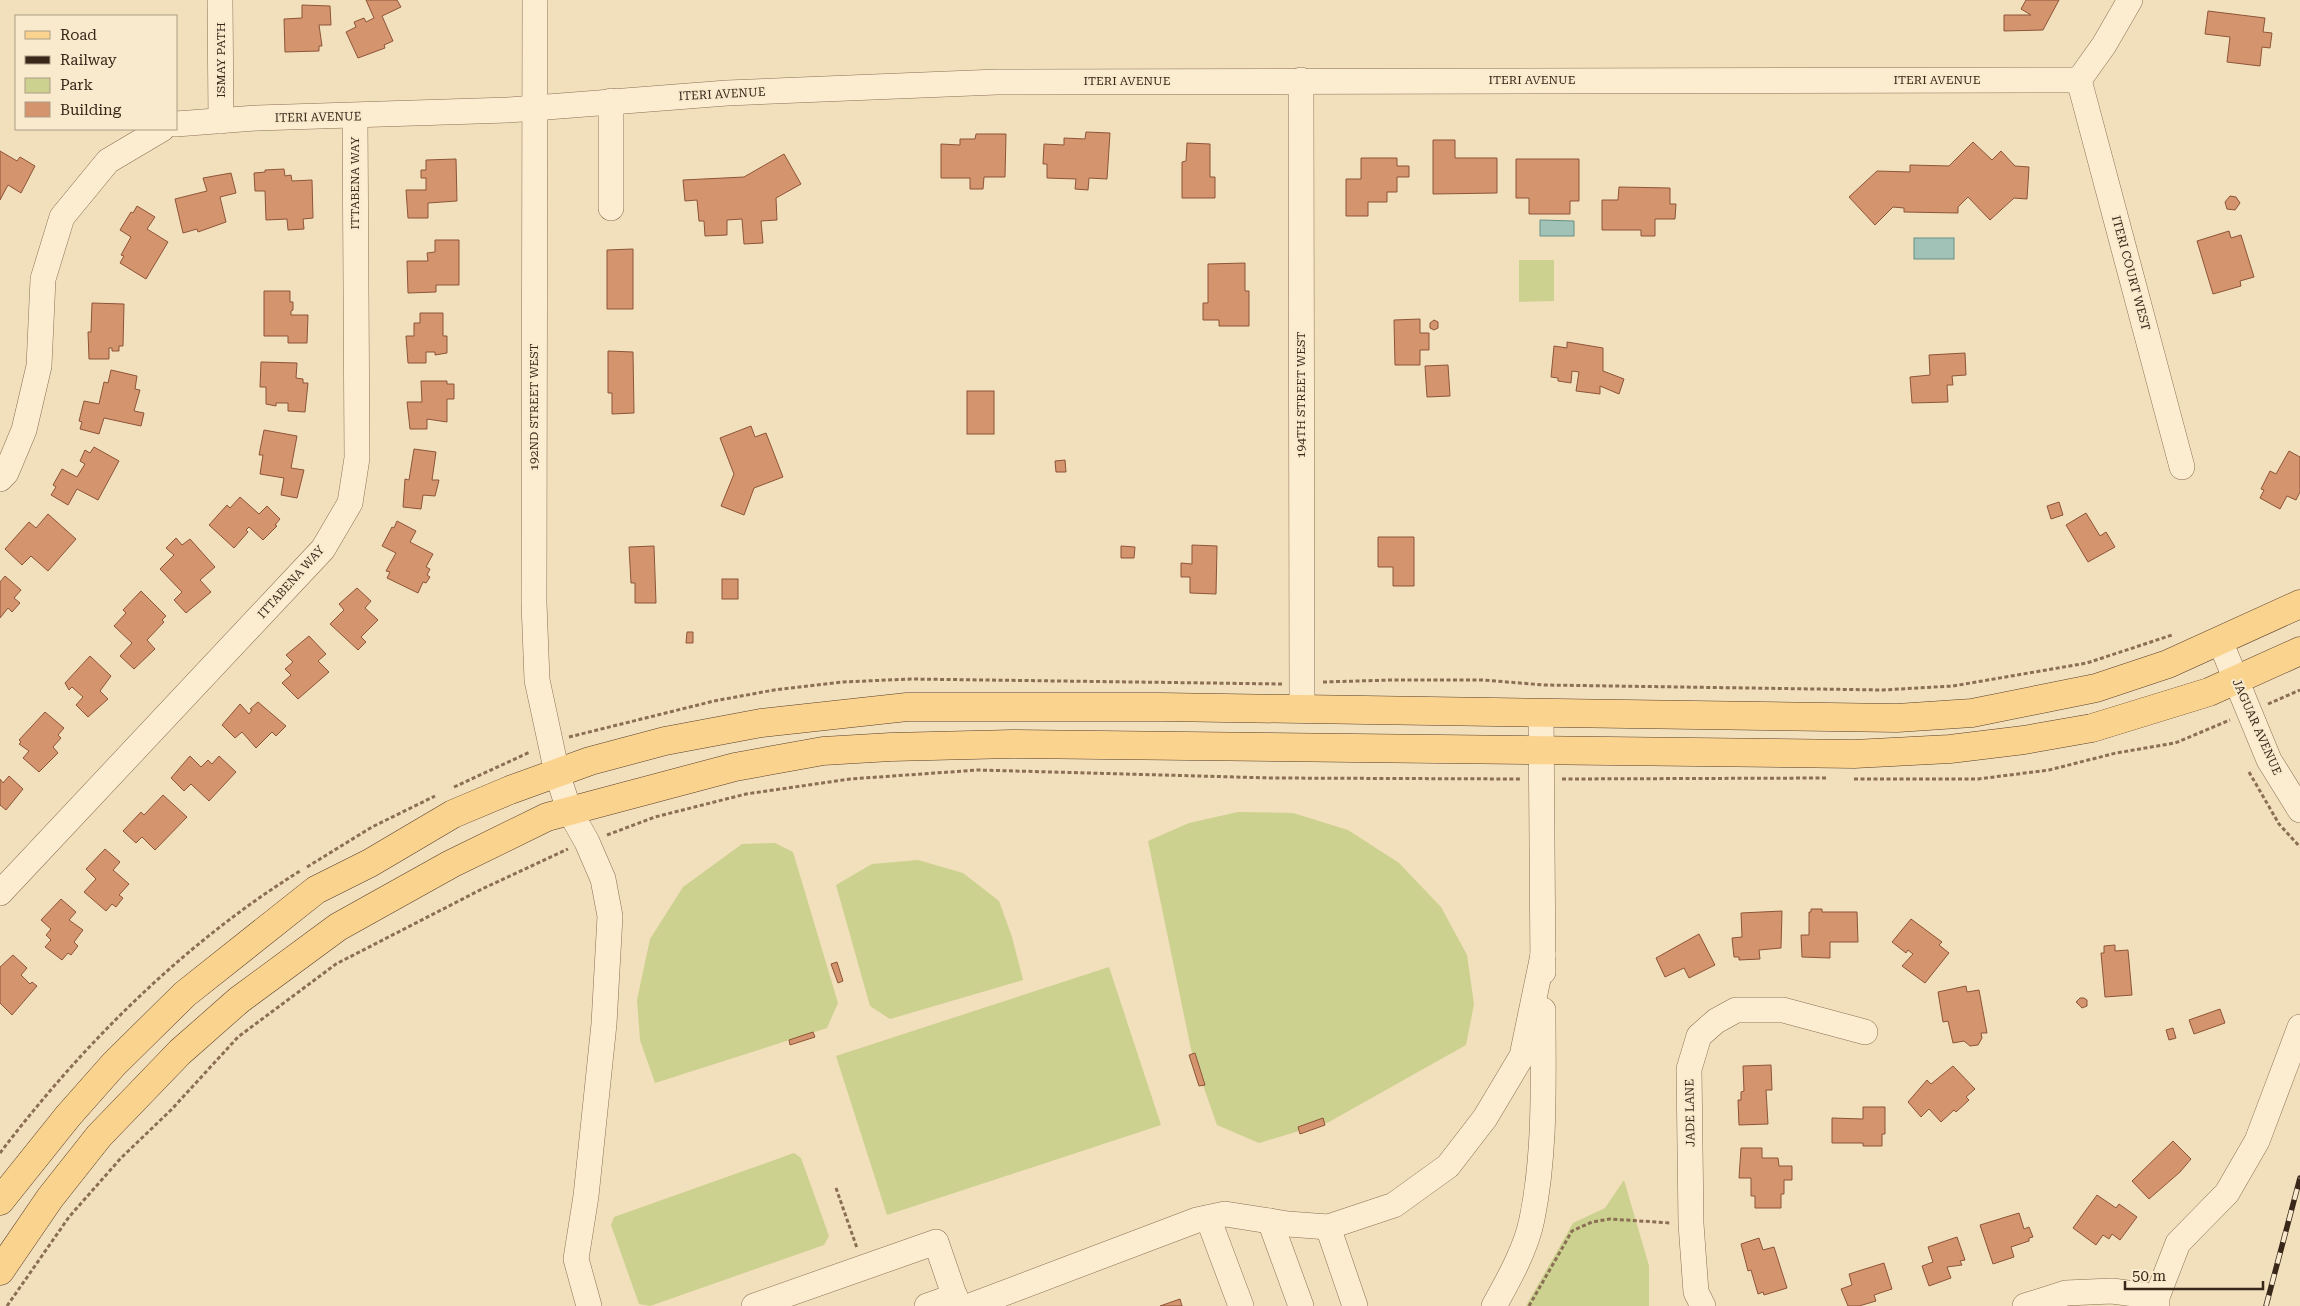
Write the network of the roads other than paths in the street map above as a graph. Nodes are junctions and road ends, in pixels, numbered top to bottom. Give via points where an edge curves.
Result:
1 (220, 0) edge
2 (535, 0) edge
3 (2130, 0) edge
4 (1300, 80) junction
5 (2079, 80) junction
6 (612, 101) junction
7 (535, 107) junction
8 (355, 116) junction
9 (221, 121) junction
10 (178, 124) edge
11 (160, 130) edge
12 (611, 208) dead end
13 (2182, 467) dead end
14 (0, 479) edge
15 (2300, 604) edge
16 (2220, 641) junction
17 (2300, 651) edge
18 (2236, 680) junction
19 (1302, 710) junction
20 (1541, 713) junction
21 (1541, 751) junction
22 (557, 773) junction
23 (569, 810) junction
24 (2300, 810) edge
25 (0, 893) edge
26 (1543, 955) junction
27 (2300, 1028) edge
28 (1865, 1032) dead end
29 (0, 1201) edge
30 (1208, 1218) junction
31 (1270, 1221) junction
32 (1328, 1227) junction
33 (0, 1271) edge
34 (2157, 1301) edge
35 (961, 1303) edge
36 (589, 1306) edge
37 (754, 1306) edge
38 (927, 1306) edge
39 (1241, 1306) edge
40 (1301, 1306) edge
41 (1355, 1306) edge
42 (1494, 1306) edge
43 (1703, 1306) edge
44 (2025, 1306) edge

1 - 9 street, ISMAY PATH
2 - 7 street, 192ND STREET WEST
3 - 5 street
4 - 5 street, ITERI AVENUE
4 - 6 street, ITERI AVENUE via 997,82
4 - 19 street, 194TH STREET WEST
5 - 13 street, ITERI COURT WEST
6 - 7 street, ITERI AVENUE
6 - 12 street
7 - 8 street, ITERI AVENUE
7 - 22 street, 192ND STREET WEST via 535,638 540,695
8 - 9 street, ITERI AVENUE
8 - 25 street, ITTABENA WAY via 357,458 350,503 323,549
9 - 10 street, ITERI AVENUE
11 - 14 street via 108,161 62,217 43,279 39,366 29,412 6,473
15 - 16 main road
16 - 18 street, JAGUAR AVENUE
16 - 20 main road via 2168,664 2096,688 1972,713 1897,718
17 - 18 main road
18 - 21 main road via 2209,692 2092,728 1950,750 1854,754
18 - 24 street, JAGUAR AVENUE via 2269,760
19 - 20 main road
19 - 22 main road via 906,707 761,723 665,741
20 - 21 street
21 - 23 main road via 1012,744 823,751 735,767
21 - 26 street
22 - 23 street, 192ND STREET WEST
22 - 29 main road via 452,814 370,863 316,890 186,994 114,1064
23 - 33 main road via 547,817 451,864 338,927 239,1000 180,1052 99,1136 50,1198
23 - 36 street, 192ND STREET WEST via 603,879 610,916 604,1024 576,1259
26 - 32 street via 1522,1056 1485,1118 1448,1166 1394,1205
26 - 42 street via 1543,1123 1532,1220 1513,1270
27 - 34 street via 2257,1141 2227,1193 2178,1243
28 - 43 street, JADE LANE via 1783,1010 1736,1010 1699,1036 1689,1069 1691,1224 1696,1292
30 - 31 street via 1225,1214
30 - 35 street
30 - 39 street
31 - 32 street
31 - 40 street
32 - 41 street
34 - 44 street via 2112,1291 2066,1293
35 - 37 street via 936,1242
35 - 38 street

